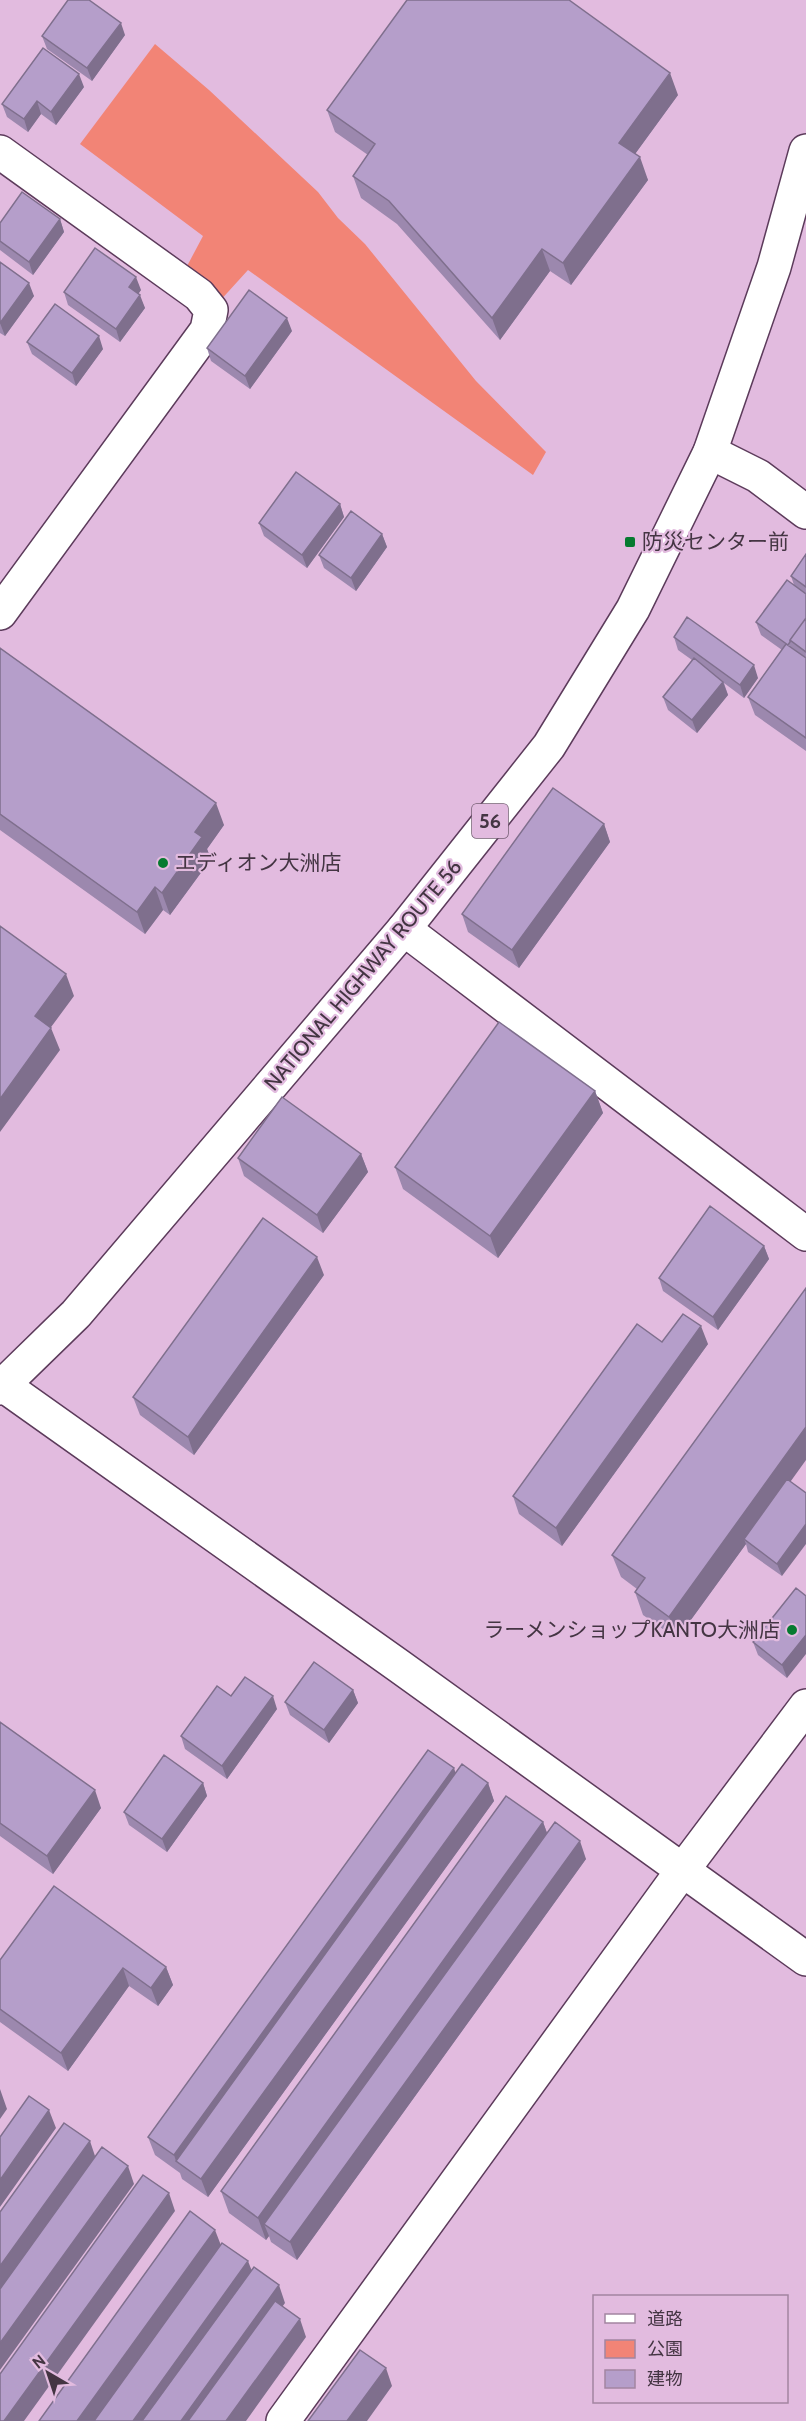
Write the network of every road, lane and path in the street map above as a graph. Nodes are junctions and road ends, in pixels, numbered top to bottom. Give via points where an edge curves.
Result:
1 (0, 152) edge
2 (806, 152) edge
3 (710, 452) junction
4 (806, 512) edge
5 (0, 613) edge
6 (404, 929) junction
7 (806, 1234) edge
8 (1, 1387) edge
9 (806, 1706) edge
10 (682, 1871) junction
11 (806, 1959) edge
12 (283, 2421) edge

1 - 5 main road via 199,296 211,310 207,330
2 - 3 main road, NATIONAL HIGHWAY ROUTE 56 / 56 via 774,267
3 - 4 main road via 758,476
3 - 6 main road, NATIONAL HIGHWAY ROUTE 56 / 56 via 633,609 549,746
6 - 7 main road
6 - 8 main road, NATIONAL HIGHWAY ROUTE 56 / 56 via 76,1314
8 - 10 main road via 399,1666
9 - 10 main road
10 - 11 main road
10 - 12 main road

